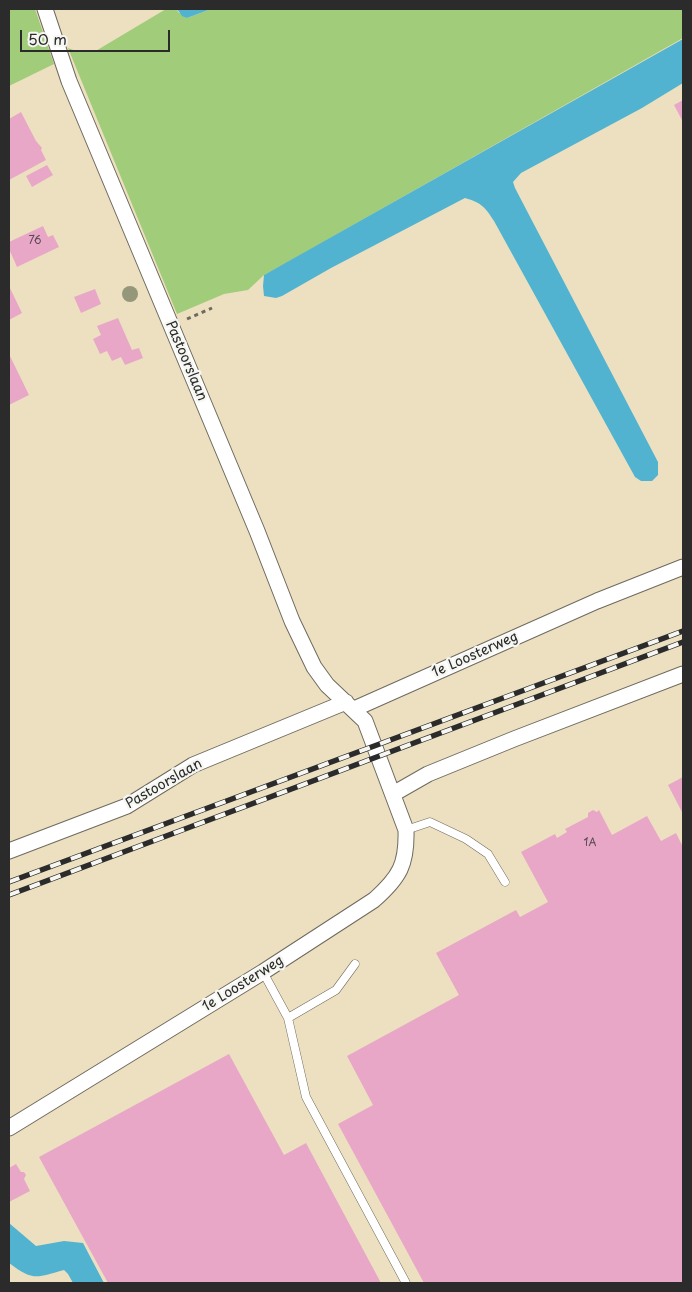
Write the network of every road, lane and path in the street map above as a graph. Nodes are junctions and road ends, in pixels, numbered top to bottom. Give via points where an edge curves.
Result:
1 (45, 9) edge
2 (212, 308) dead end
3 (171, 326) junction
4 (683, 567) edge
5 (683, 674) edge
6 (350, 705) junction
7 (393, 794) junction
8 (406, 830) junction
9 (9, 851) edge
10 (504, 882) dead end
11 (355, 964) dead end
12 (263, 972) junction
13 (288, 1018) junction
14 (9, 1128) edge
15 (406, 1283) edge

1 - 3 street, Pastoorslaan via 69,81
2 - 3 path
3 - 6 street, Pastoorslaan via 292,621 314,667 327,685
4 - 6 street, 1e Loosterweg
5 - 7 street via 428,774
6 - 7 street, 1e Loosterweg via 364,721
6 - 9 street, Pastoorslaan via 193,765 127,806
7 - 8 street, 1e Loosterweg
8 - 10 lane via 430,822 466,839 488,854
8 - 12 street, 1e Loosterweg via 401,870 390,886 374,900
11 - 13 lane via 336,990
12 - 13 lane
12 - 14 street, 1e Loosterweg
13 - 15 lane via 306,1097

